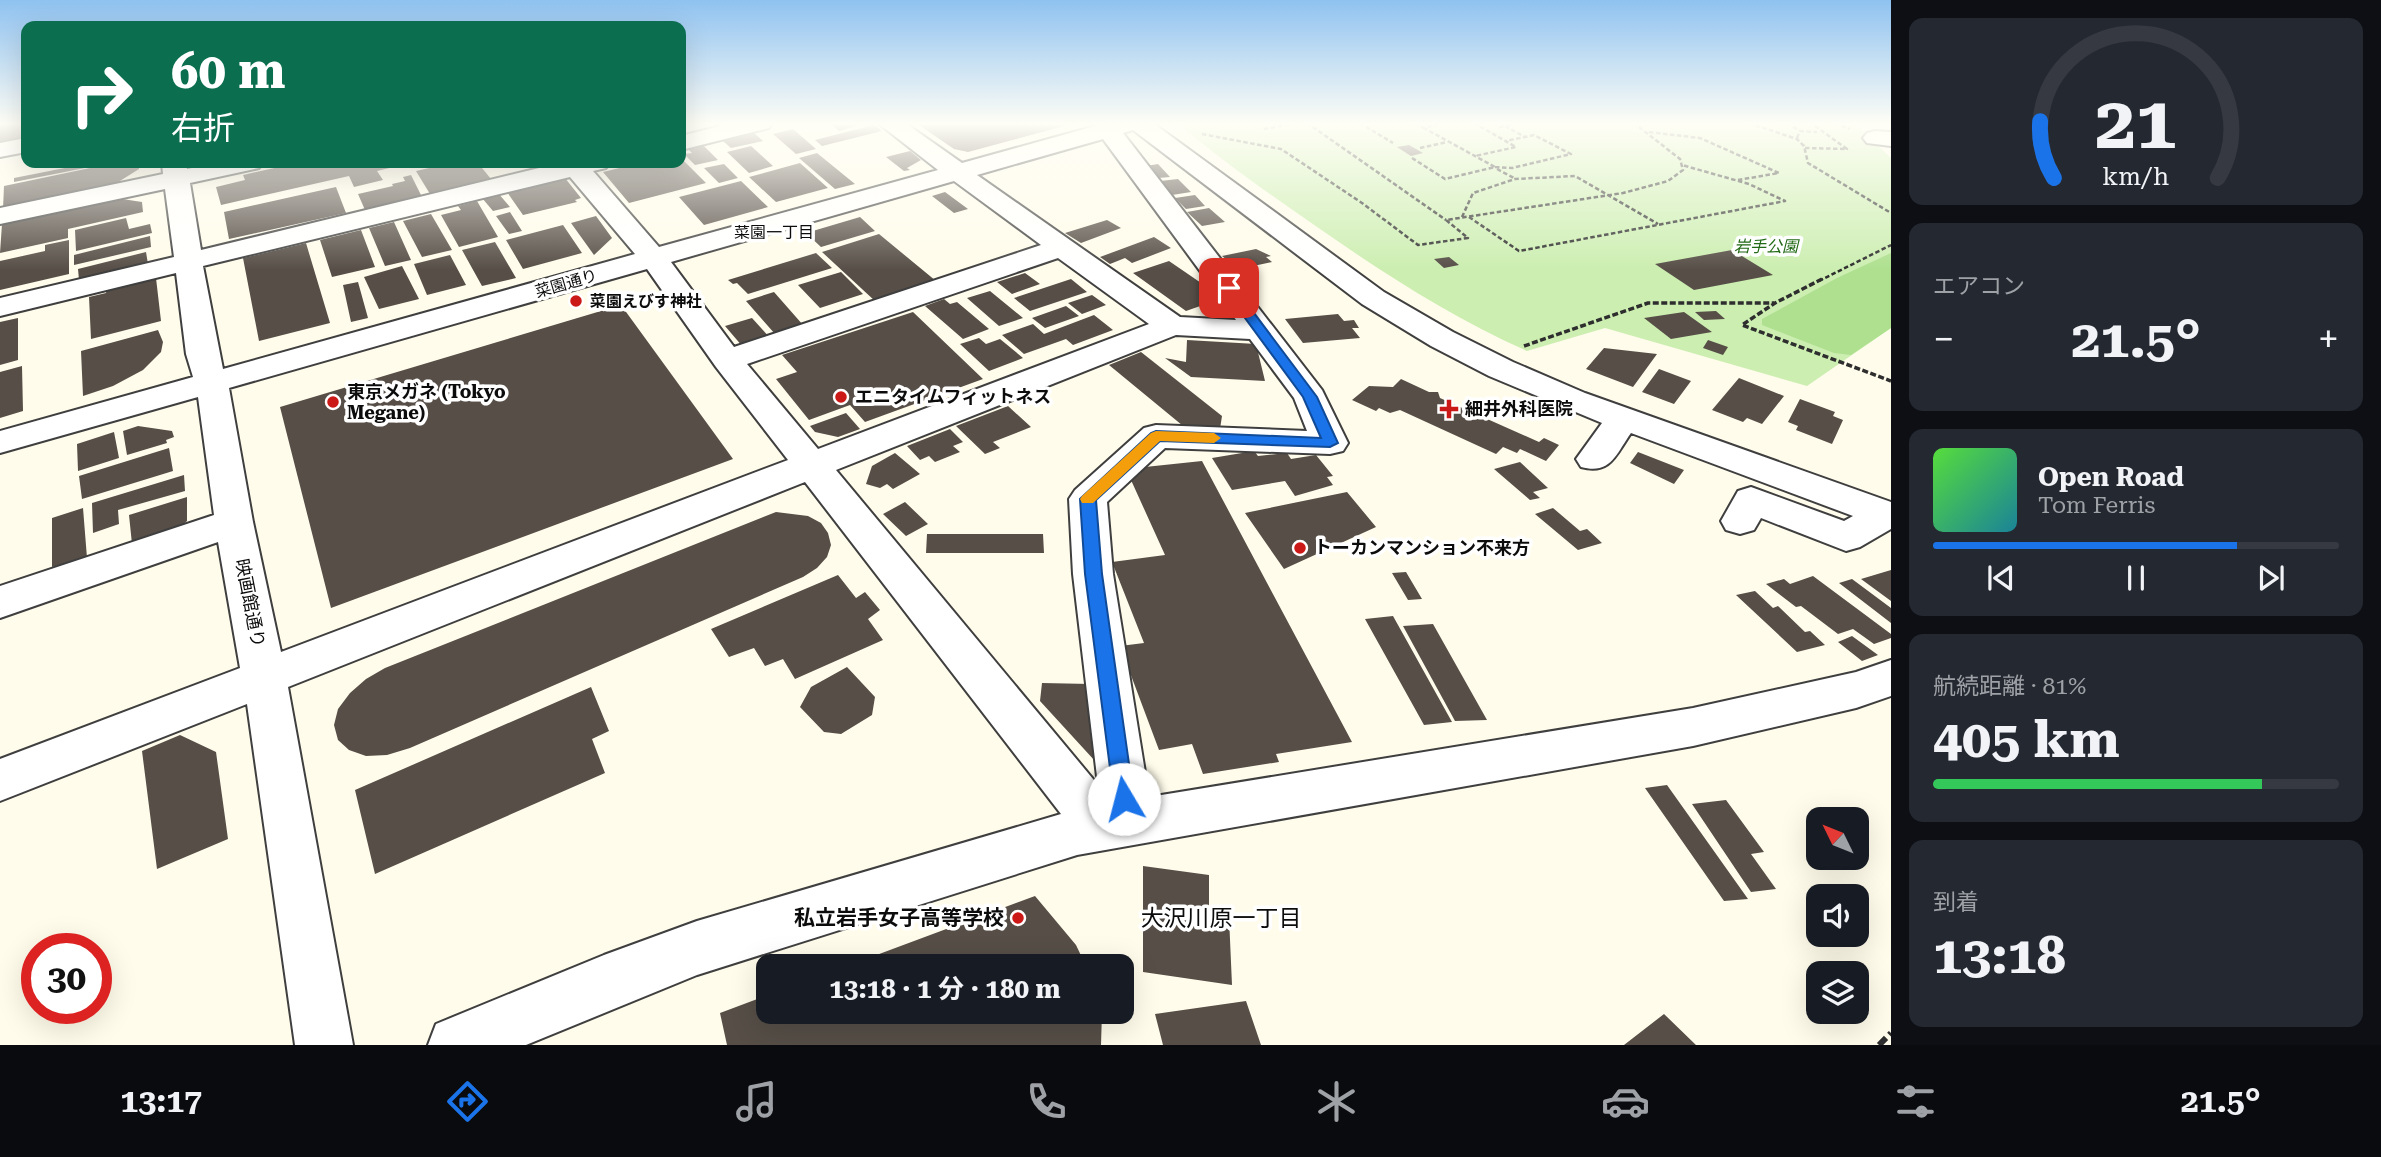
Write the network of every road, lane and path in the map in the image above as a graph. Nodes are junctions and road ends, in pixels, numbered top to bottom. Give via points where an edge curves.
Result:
1 (175, 171) edge
2 (172, 172) edge
3 (551, 172) edge
4 (588, 172) edge
5 (962, 172) edge
6 (1156, 172) edge
7 (1192, 172) edge
8 (1315, 172) edge
9 (1377, 172) edge
10 (1434, 172) edge
11 (1475, 172) edge
12 (1503, 172) edge
13 (1681, 172) edge
14 (1705, 172) edge
15 (1776, 172) edge
16 (1821, 172) edge
17 (958, 173) junction
18 (1515, 179) junction
19 (1737, 181) junction
20 (1610, 195) junction
21 (1891, 213) edge
22 (0, 216) edge
23 (1469, 216) junction
24 (1462, 217) junction
25 (1446, 220) junction
26 (1659, 225) junction
27 (1891, 245) edge
28 (1062, 247) junction
29 (653, 258) junction
30 (188, 262) junction
31 (1775, 303) junction
32 (0, 307) edge
33 (1172, 326) junction
34 (1261, 330) junction
35 (1522, 346) dead end
36 (727, 360) junction
37 (1891, 381) edge
38 (212, 383) junction
39 (1623, 419) junction
40 (0, 442) edge
41 (1594, 459) dead end
42 (812, 464) junction
43 (1889, 515) edge
44 (1740, 521) dead end
45 (234, 522) junction
46 (0, 602) edge
47 (264, 677) junction
48 (1891, 678) edge
49 (0, 780) edge
50 (1115, 826) junction
51 (1891, 1033) edge
52 (324, 1045) edge
53 (457, 1045) edge
54 (1879, 1045) edge

1 - 30 street, 映画館通り
2 - 22 street
3 - 30 street
4 - 29 street
5 - 17 street, 菜園通り
6 - 34 street
7 - 39 street via 1406,319 1500,369
8 - 25 path via 1418,245 1468,238
9 - 25 path
10 - 11 path via 1445,179
12 - 18 path
13 - 20 path via 1668,181
14 - 19 path
15 - 19 path
16 - 21 path
17 - 28 street
17 - 29 street, 菜園通り
18 - 20 path via 1575,176
18 - 24 path via 1473,193
19 - 26 path via 1785,201
20 - 23 path
20 - 26 path
23 - 24 path
23 - 26 path via 1519,251
24 - 25 path
27 - 31 path
28 - 33 street
28 - 36 street
29 - 36 street
29 - 38 street, 菜園通り
30 - 32 street
30 - 38 street, 映画館通り via 202,354
31 - 35 path via 1648,303
31 - 37 path via 1742,325
33 - 34 street
33 - 42 street
34 - 50 street via 1310,397 1330,443 1156,436 1088,499
36 - 42 street
38 - 40 street, 菜園通り
38 - 45 street, 映画館通り
39 - 41 street
39 - 43 street
42 - 47 street
42 - 50 street
43 - 44 street via 1846,537 1751,500
45 - 46 street
45 - 47 street, 映画館通り
47 - 49 street
47 - 52 street, 映画館通り
48 - 50 street via 1693,727
50 - 53 street via 697,948
51 - 54 path

